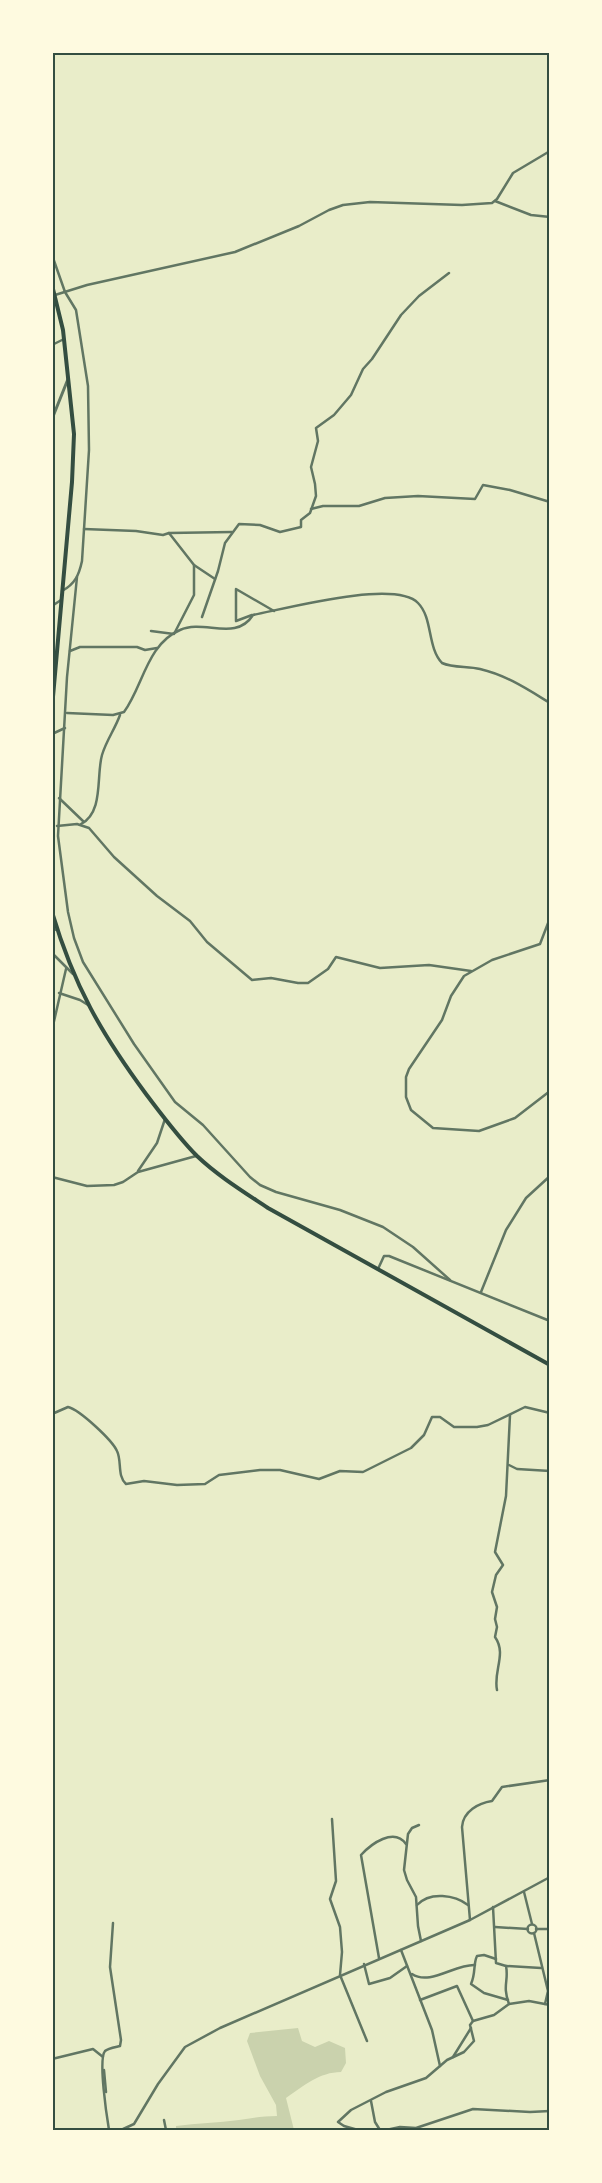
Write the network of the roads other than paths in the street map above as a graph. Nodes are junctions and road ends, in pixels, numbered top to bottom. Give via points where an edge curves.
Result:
1 (550, 151) edge
2 (496, 201) junction
3 (550, 217) edge
4 (52, 255) edge
5 (448, 273) dead end
6 (52, 285) edge
7 (65, 292) junction
8 (55, 295) junction
9 (64, 339) junction
10 (52, 345) edge
11 (69, 376) junction
12 (52, 419) edge
13 (550, 502) edge
14 (311, 509) junction
15 (84, 529) junction
16 (232, 532) junction
17 (170, 533) junction
18 (194, 565) junction
19 (78, 577) junction
20 (215, 579) junction
21 (62, 591) junction
22 (61, 600) junction
23 (52, 606) edge
24 (274, 611) junction
25 (253, 615) junction
26 (202, 616) dead end
27 (151, 631) dead end
28 (174, 634) junction
29 (158, 648) junction
30 (69, 652) junction
31 (55, 655) edge
32 (550, 703) edge
33 (52, 708) edge
34 (66, 713) junction
35 (120, 715) junction
36 (65, 728) junction
37 (52, 734) edge
38 (59, 798) junction
39 (82, 823) junction
40 (58, 826) junction
41 (52, 912) edge
42 (550, 918) edge
43 (57, 929) junction
44 (52, 931) edge
45 (52, 953) edge
46 (66, 969) junction
47 (471, 971) junction
48 (73, 974) junction
49 (60, 993) junction
50 (88, 1005) junction
51 (52, 1030) edge
52 (550, 1091) edge
53 (165, 1119) junction
54 (197, 1156) junction
55 (138, 1172) junction
56 (550, 1176) edge
57 (52, 1177) edge
58 (378, 1269) junction
59 (450, 1280) junction
60 (481, 1292) junction
61 (550, 1321) edge
62 (550, 1365) edge
63 (550, 1413) edge
64 (52, 1414) edge
65 (510, 1415) junction
66 (509, 1464) junction
67 (550, 1471) edge
68 (497, 1690) dead end
69 (550, 1780) edge
70 (332, 1819) dead end
71 (419, 1825) dead end
72 (406, 1844) junction
73 (550, 1877) edge
74 (524, 1892) junction
75 (417, 1905) junction
76 (468, 1905) junction
77 (493, 1907) junction
78 (470, 1920) junction
79 (113, 1923) dead end
80 (532, 1924) junction
81 (495, 1927) junction
82 (528, 1929) junction
83 (536, 1929) junction
84 (550, 1929) edge
85 (534, 1933) junction
86 (421, 1941) junction
87 (401, 1950) junction
88 (379, 1958) junction
89 (496, 1959) junction
90 (364, 1964) junction
91 (475, 1965) junction
92 (407, 1966) junction
93 (506, 1966) junction
94 (541, 1968) junction
95 (411, 1973) junction
96 (340, 1975) junction
97 (420, 2000) junction
98 (508, 2000) junction
99 (509, 2004) junction
100 (545, 2004) junction
101 (550, 2005) edge
102 (473, 2020) junction
103 (471, 2028) junction
104 (367, 2042) dead end
105 (103, 2056) junction
106 (452, 2058) junction
107 (52, 2059) edge
108 (440, 2066) junction
109 (371, 2101) junction
110 (550, 2110) edge
111 (164, 2120) dead end
112 (109, 2130) edge
113 (121, 2130) edge
114 (166, 2130) edge
115 (358, 2130) edge
116 (380, 2130) edge
117 (386, 2130) edge

1 - 2 street via 513,173
2 - 3 street via 531,215
2 - 7 street via 468,205 387,202 343,205 235,252
4 - 7 street
5 - 14 street via 401,315 363,368 351,395 331,418 316,428 318,441 311,466 316,496
6 - 8 main road
7 - 8 street
7 - 15 street via 76,310 88,386 89,450
8 - 9 main road
9 - 10 street
9 - 11 main road
11 - 12 street
11 - 21 main road via 74,434
13 - 14 street via 482,485 475,499 385,498 359,506
14 - 16 street via 298,528 280,532 261,525 239,524
15 - 17 street
15 - 19 street
16 - 17 street
16 - 20 street via 225,543
17 - 18 street
18 - 20 street
18 - 28 street via 194,595
19 - 21 street
19 - 30 street
20 - 26 street
21 - 22 main road
22 - 23 street
22 - 31 main road
24 - 25 street
24 - 25 street via 236,589 236,621
24 - 32 street via 379,593 412,599 423,610 435,654 442,662 473,667 513,680
25 - 28 street via 248,623 231,629 191,628
27 - 28 street
28 - 29 street
29 - 30 street via 80,648
29 - 35 street via 129,705
30 - 34 street
31 - 33 main road
34 - 35 street
34 - 36 street
35 - 39 street via 102,753 97,800 88,820
36 - 37 street
36 - 38 street
38 - 39 street
38 - 40 street
39 - 40 street
39 - 47 street via 94,832 114,858 190,921 208,943 252,980 271,978 308,982 324,973 336,957 380,968 429,965
40 - 59 street via 65,895 78,949 134,1044 175,1102 203,1125 260,1185 376,1224 413,1247
41 - 43 main road
42 - 47 street via 540,944 504,955
43 - 44 street
43 - 48 main road
45 - 46 street
46 - 48 street
46 - 49 street
47 - 52 street via 458,985 442,1020 407,1073 406,1097 410,1110 434,1128 478,1131 515,1118
48 - 50 main road
49 - 50 street
49 - 51 street
50 - 53 main road via 112,1045
53 - 54 main road
53 - 55 street via 157,1143
54 - 55 street
54 - 58 main road via 268,1208
55 - 57 street via 123,1182 100,1186
56 - 60 street via 526,1198 506,1230
58 - 59 street via 384,1256 389,1256
58 - 62 main road
59 - 60 street
60 - 61 street
63 - 65 street via 525,1407
64 - 65 street via 68,1407 80,1412 94,1425 116,1450 126,1484 177,1485 205,1484 218,1475 260,1470 280,1470 319,1479 340,1471 362,1472 411,1448 424,1435 432,1417 440,1417 454,1427 477,1428
65 - 66 street
66 - 67 street via 517,1469
66 - 68 street via 495,1552 503,1565 496,1575 492,1592 497,1607 494,1637 500,1650
69 - 76 street via 502,1788 492,1801 481,1802 464,1818
70 - 96 street via 336,1881 330,1899 340,1927
71 - 72 street via 410,1830
72 - 75 street via 405,1874
72 - 88 street via 390,1836 368,1847 361,1855
73 - 74 street
74 - 77 street
74 - 80 street
75 - 76 street via 421,1900 450,1896
75 - 86 street
76 - 78 street
77 - 78 street
77 - 81 street
78 - 86 street
79 - 105 street via 110,1967 121,2044 106,2050
80 - 82 street
80 - 83 street
81 - 82 street
81 - 89 street
82 - 85 street
83 - 84 street
83 - 85 street
85 - 94 street
86 - 87 street
87 - 88 street
87 - 92 street
88 - 90 street
89 - 91 street via 480,1955
89 - 93 street via 498,1965
90 - 92 street via 369,1984 390,1978
90 - 96 street
91 - 95 street via 425,1978
91 - 98 street via 472,1986
92 - 95 street
93 - 94 street
93 - 98 street via 504,1991
94 - 100 street via 548,1991
95 - 97 street
96 - 104 street
96 - 113 street via 185,2047 134,2124
97 - 102 street via 458,1986
97 - 108 street via 434,2036
98 - 99 street
99 - 100 street
99 - 102 street via 494,2016
100 - 101 street
102 - 103 street
103 - 106 street
103 - 106 street via 474,2041 464,2052
105 - 107 street via 93,2049
105 - 112 street
106 - 108 street
108 - 109 street via 426,2078 386,2092
109 - 115 street via 351,2110 338,2122
109 - 116 street
110 - 117 street via 473,2109 416,2128
111 - 114 street

